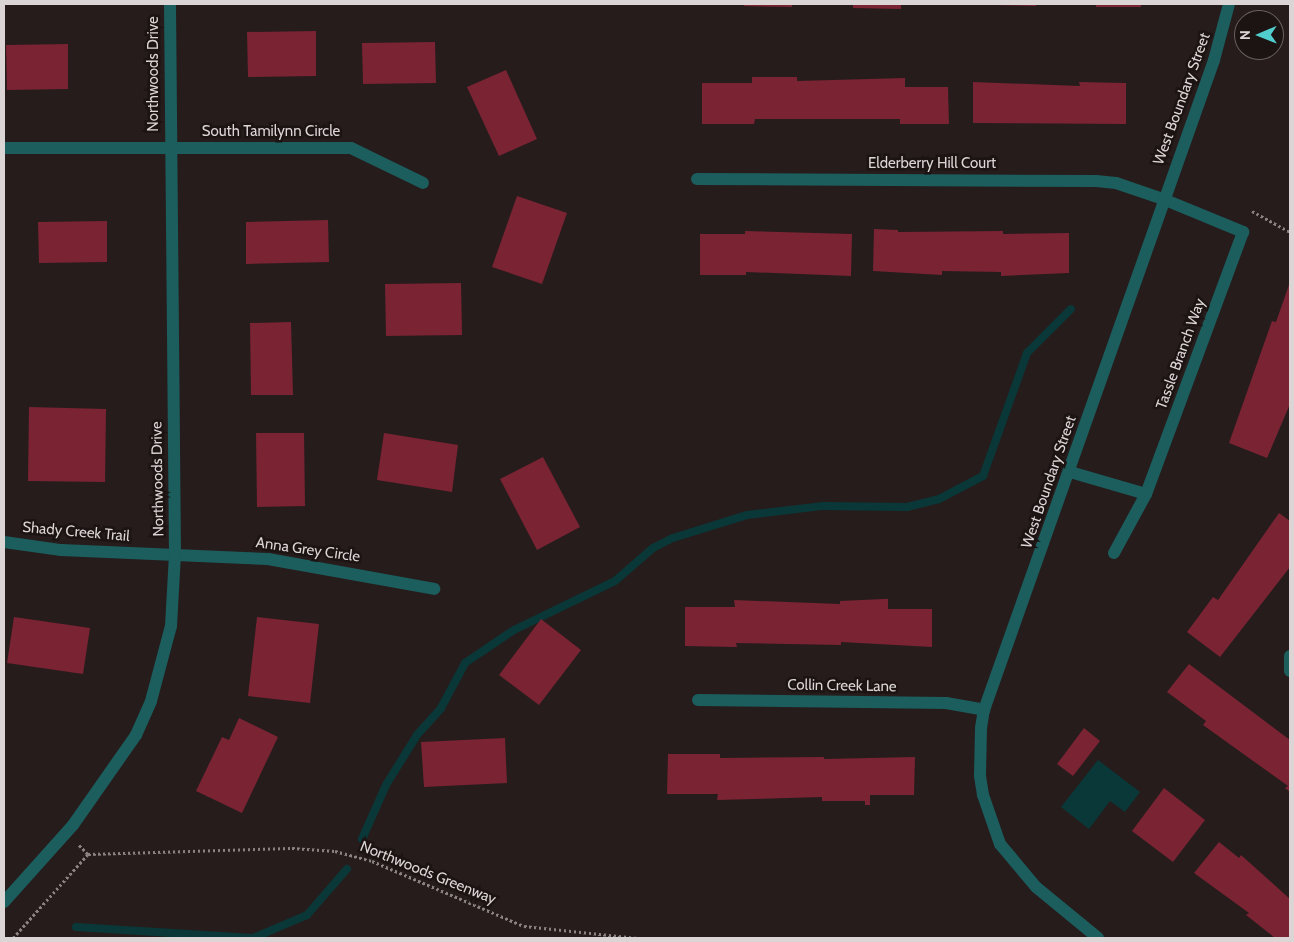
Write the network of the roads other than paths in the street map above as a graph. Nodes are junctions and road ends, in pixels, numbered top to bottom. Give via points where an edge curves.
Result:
1 (170, 4) edge
2 (1229, 4) edge
3 (4, 148) edge
4 (171, 148) junction
5 (697, 179) dead end
6 (423, 183) dead end
7 (1163, 199) junction
8 (1070, 472) junction
9 (1146, 494) junction
10 (4, 542) edge
11 (1114, 553) dead end
12 (175, 555) junction
13 (434, 589) dead end
14 (1290, 656) edge
15 (1290, 671) edge
16 (698, 700) dead end
17 (984, 710) junction
18 (4, 902) edge
19 (1098, 938) edge

1 - 4 street, Northwoods Drive
2 - 7 street, West Boundary Street via 1214,60
3 - 4 street, South Tamilynn Circle
4 - 6 street, South Tamilynn Circle via 351,148
4 - 12 street, Northwoods Drive
5 - 7 street, Elderberry Hill Court via 1096,181 1116,183
7 - 8 street, West Boundary Street
7 - 9 street, Tassle Branch Way via 1243,232
8 - 9 street
8 - 17 street, West Boundary Street
9 - 11 street
10 - 12 street, Shady Creek Trail via 61,550
12 - 13 street, Anna Grey Circle via 268,559
12 - 18 street, Northwoods Drive via 171,626 163,665 136,735 73,825
14 - 15 street
16 - 17 street, Collin Creek Lane via 946,703
17 - 19 street, West Boundary Street via 980,775 991,823 1000,844 1036,887

